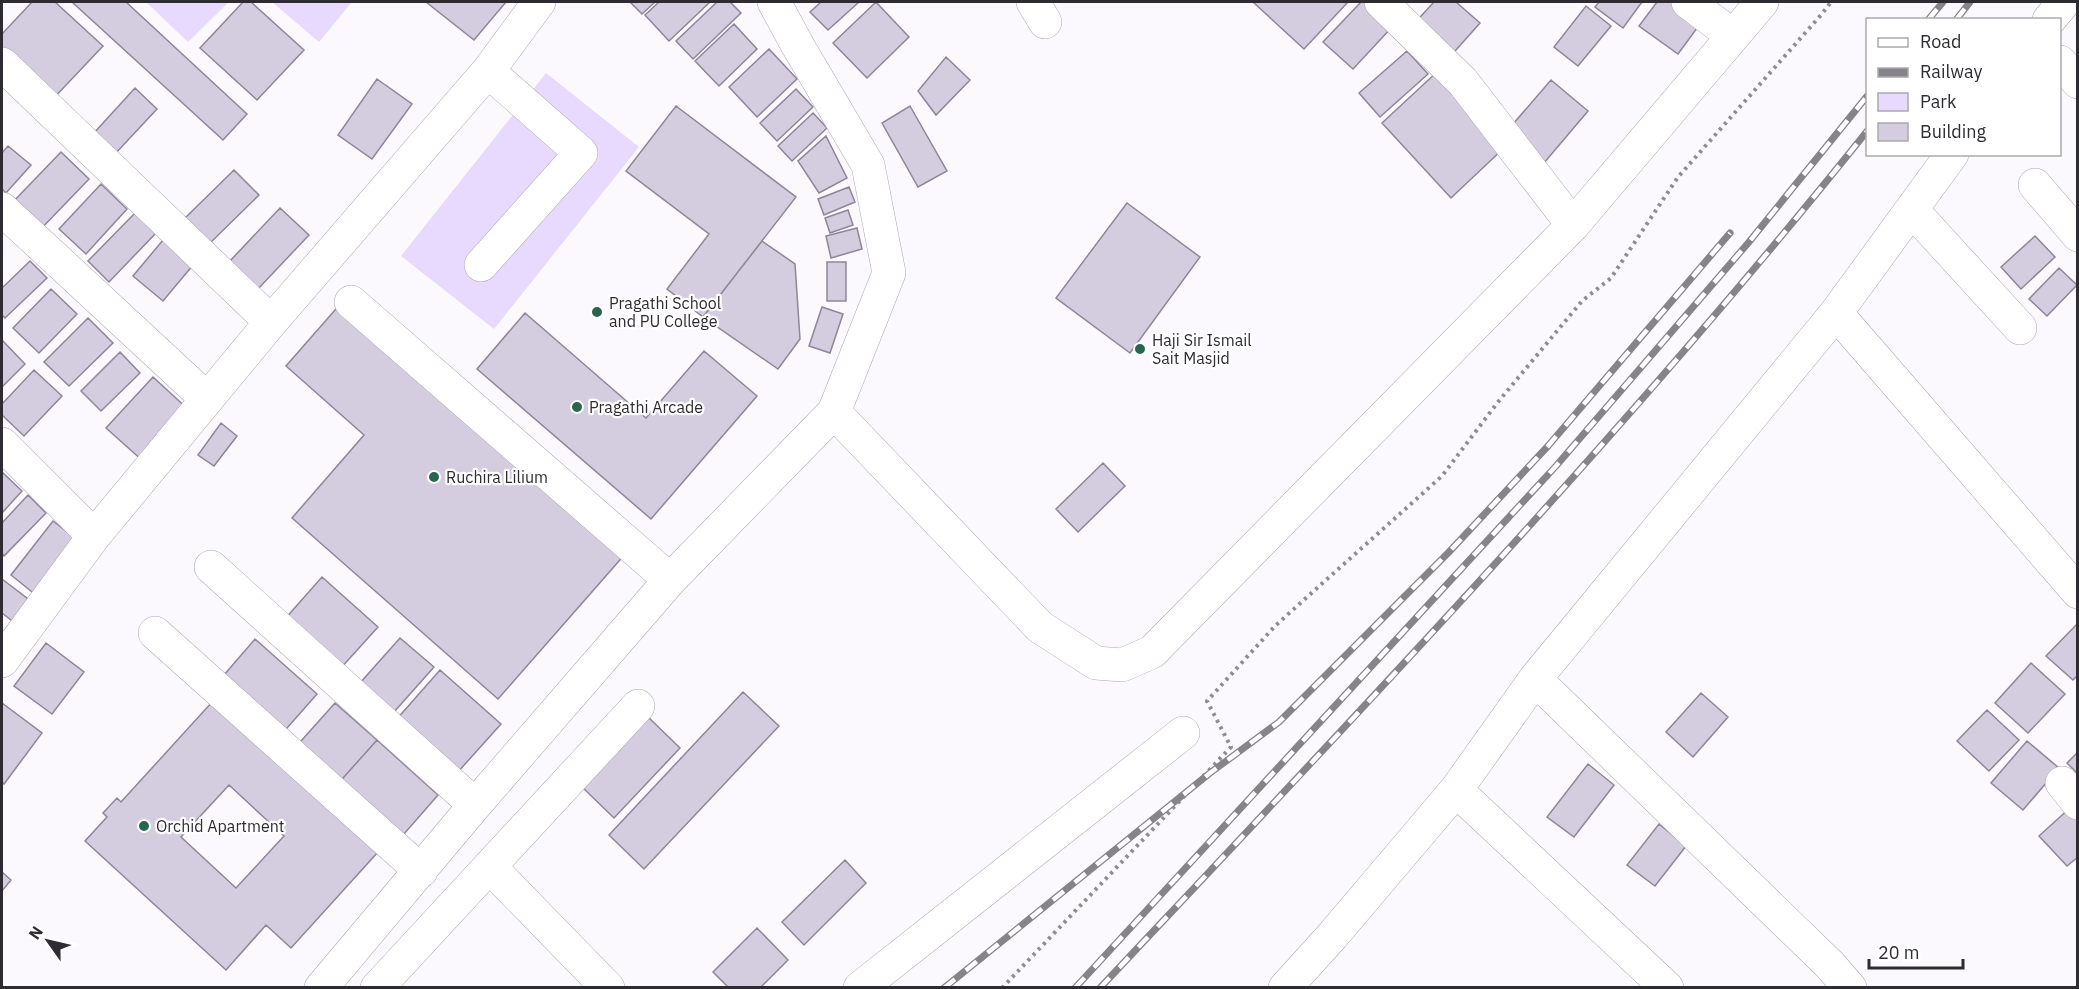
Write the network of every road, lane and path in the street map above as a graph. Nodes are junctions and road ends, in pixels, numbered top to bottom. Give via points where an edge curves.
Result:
1 (539, 2) edge
2 (774, 2) edge
3 (1381, 2) edge
4 (1688, 2) edge
5 (1762, 2) edge
6 (1831, 2) edge
7 (2064, 2) edge
8 (2051, 18) edge
9 (1733, 36) junction
10 (2061, 63) edge
11 (2, 64) edge
12 (488, 70) junction
13 (2078, 82) edge
14 (1951, 156) edge
15 (2035, 185) dead end
16 (2, 209) edge
17 (1912, 210) junction
18 (1573, 225) junction
19 (2078, 235) edge
20 (481, 265) dead end
21 (351, 302) dead end
22 (1836, 313) junction
23 (271, 322) junction
24 (2020, 328) dead end
25 (207, 399) junction
26 (834, 412) junction
27 (2, 444) edge
28 (94, 536) junction
29 (211, 567) dead end
30 (670, 580) junction
31 (2078, 592) edge
32 (155, 633) dead end
33 (2, 662) edge
34 (1535, 679) junction
35 (638, 706) dead end
36 (1183, 733) dead end
37 (1456, 790) junction
38 (475, 805) junction
39 (490, 867) junction
40 (421, 872) junction
41 (321, 987) edge
42 (377, 987) edge
43 (608, 987) edge
44 (860, 987) edge
45 (1002, 987) edge
46 (1286, 987) edge
47 (1667, 987) edge
48 (1850, 987) edge

1 - 12 street
2 - 26 street via 868,165 889,273
3 - 18 street via 1462,82
4 - 9 street
5 - 9 street
6 - 45 path via 1678,177 1611,278 1582,301 1442,476 1276,625 1207,701 1231,747
7 - 8 street
9 - 18 street
10 - 13 street
11 - 23 street
12 - 20 street via 581,153
12 - 23 street
14 - 17 street
15 - 19 street
16 - 25 street
17 - 22 street
17 - 24 street
18 - 26 street via 1152,652 1122,665 1096,663 1040,627
21 - 30 street
22 - 31 street
22 - 34 street
23 - 25 street
25 - 28 street
26 - 30 street
27 - 28 street
28 - 33 street
29 - 38 street
30 - 38 street
32 - 40 street
34 - 37 street
34 - 48 street
35 - 39 street
36 - 44 street
37 - 46 street
37 - 47 street
38 - 40 street
39 - 42 street
39 - 43 street
40 - 41 street

